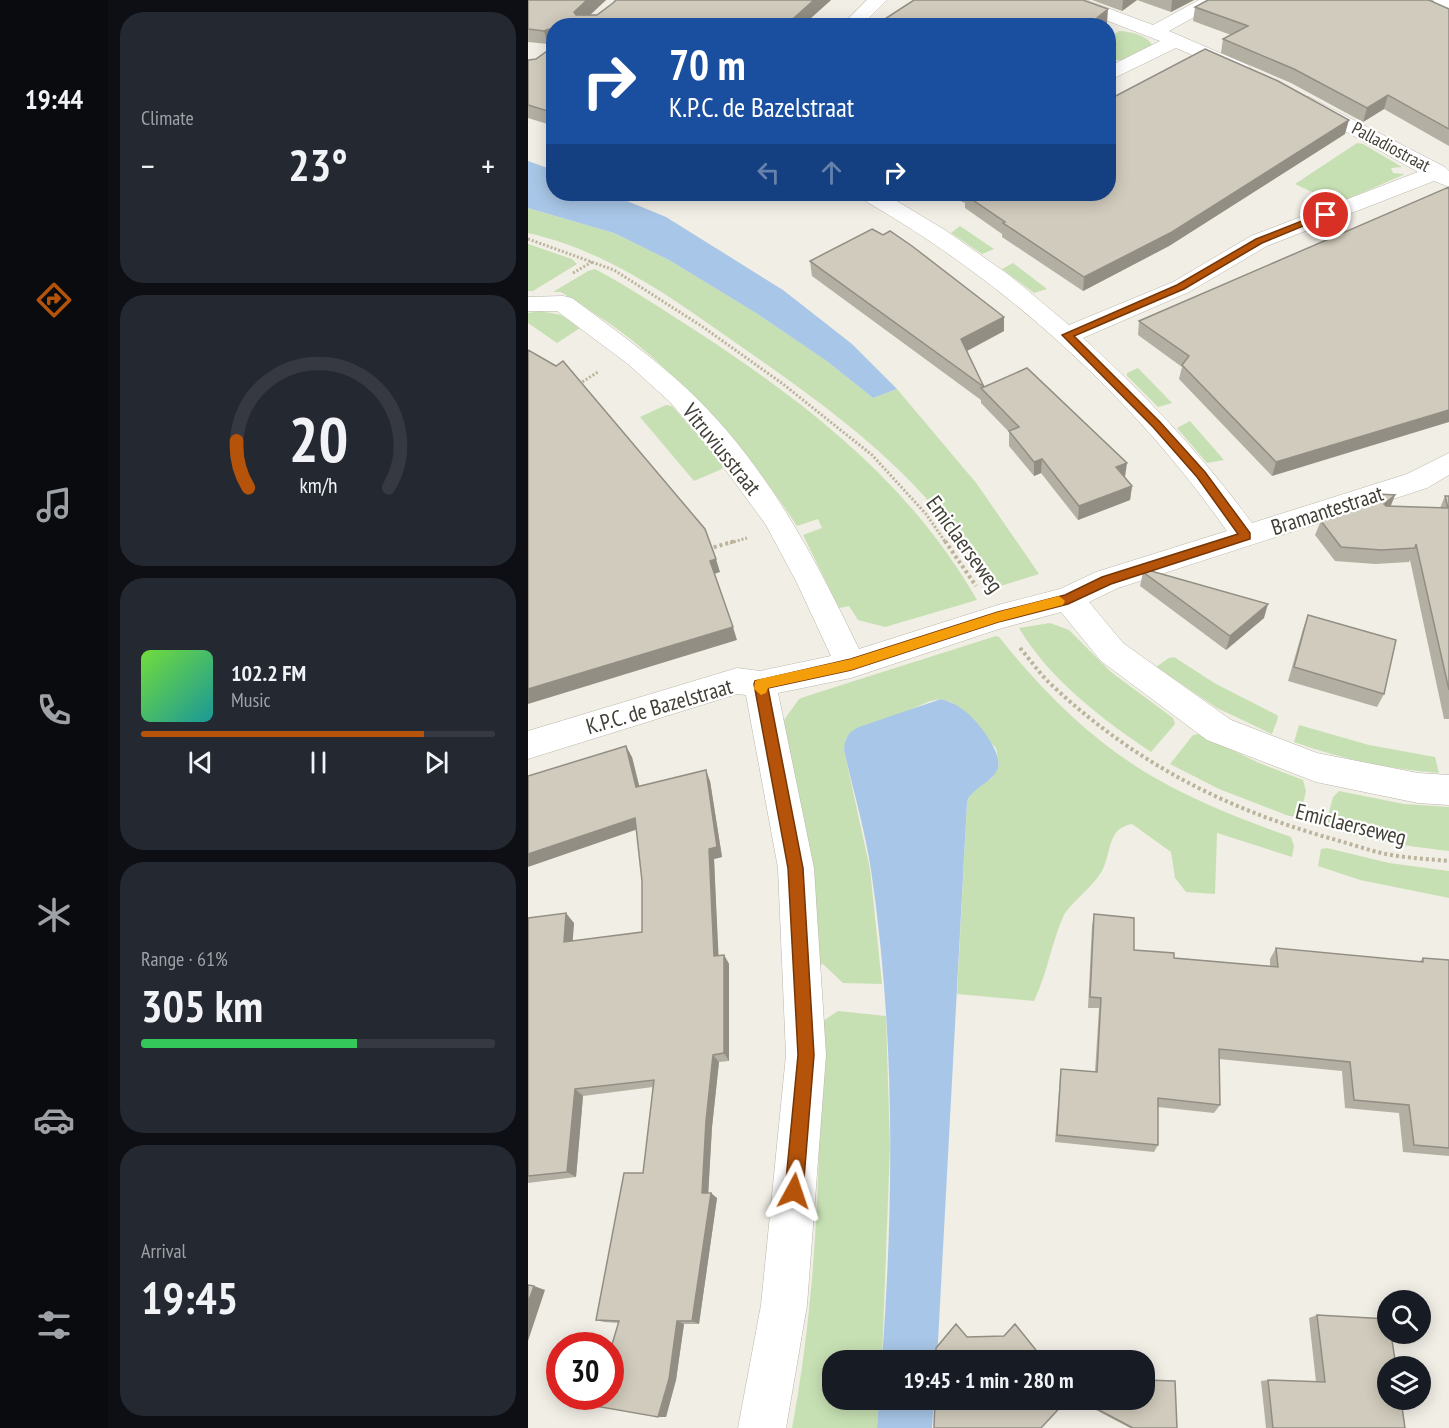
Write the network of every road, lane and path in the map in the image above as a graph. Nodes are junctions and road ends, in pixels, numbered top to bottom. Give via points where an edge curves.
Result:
1 (878, 0) edge
2 (1070, 0) edge
3 (1212, 0) edge
4 (1442, 0) edge
5 (1449, 3) edge
6 (859, 18) edge
7 (1154, 32) junction
8 (1176, 41) junction
9 (1116, 71) edge
10 (1263, 80) edge
11 (1293, 95) edge
12 (1443, 176) edge
13 (909, 202) edge
14 (528, 239) edge
15 (528, 304) edge
16 (1067, 335) junction
17 (628, 351) junction
18 (574, 387) edge
19 (1449, 464) edge
20 (782, 528) junction
21 (1246, 536) junction
22 (705, 550) edge
23 (1068, 599) junction
24 (998, 617) junction
25 (851, 665) junction
26 (760, 684) junction
27 (528, 745) edge
28 (1449, 790) edge
29 (1449, 861) edge
30 (762, 1428) edge

1 - 6 street
2 - 7 street
3 - 7 street
4 - 5 street
7 - 8 street
8 - 9 street
8 - 10 street
11 - 12 street, Palladiostraat
12 - 16 street via 1259,241 1180,287
13 - 16 street
14 - 24 path, Emiclaerseweg via 614,270 783,384 873,455 926,514
15 - 17 street, Vitruviusstraat via 563,303
16 - 21 street via 1164,433
17 - 18 path
17 - 20 street, Vitruviusstraat via 680,396 721,443
19 - 21 street, Bramantestraat via 1417,481
20 - 22 path
20 - 25 street, Vitruviusstraat
21 - 23 street, Bramantestraat via 1107,580
23 - 24 street, K.P.C. de Bazelstraat
23 - 28 street via 1112,652 1219,730 1316,767 1418,788
24 - 25 street, K.P.C. de Bazelstraat
24 - 29 path, Emiclaerseweg via 1054,688 1140,756 1191,785 1243,810 1309,832 1386,854
25 - 26 street, K.P.C. de Bazelstraat
26 - 27 street, K.P.C. de Bazelstraat via 737,681
26 - 30 street via 796,868 806,1055 784,1305

